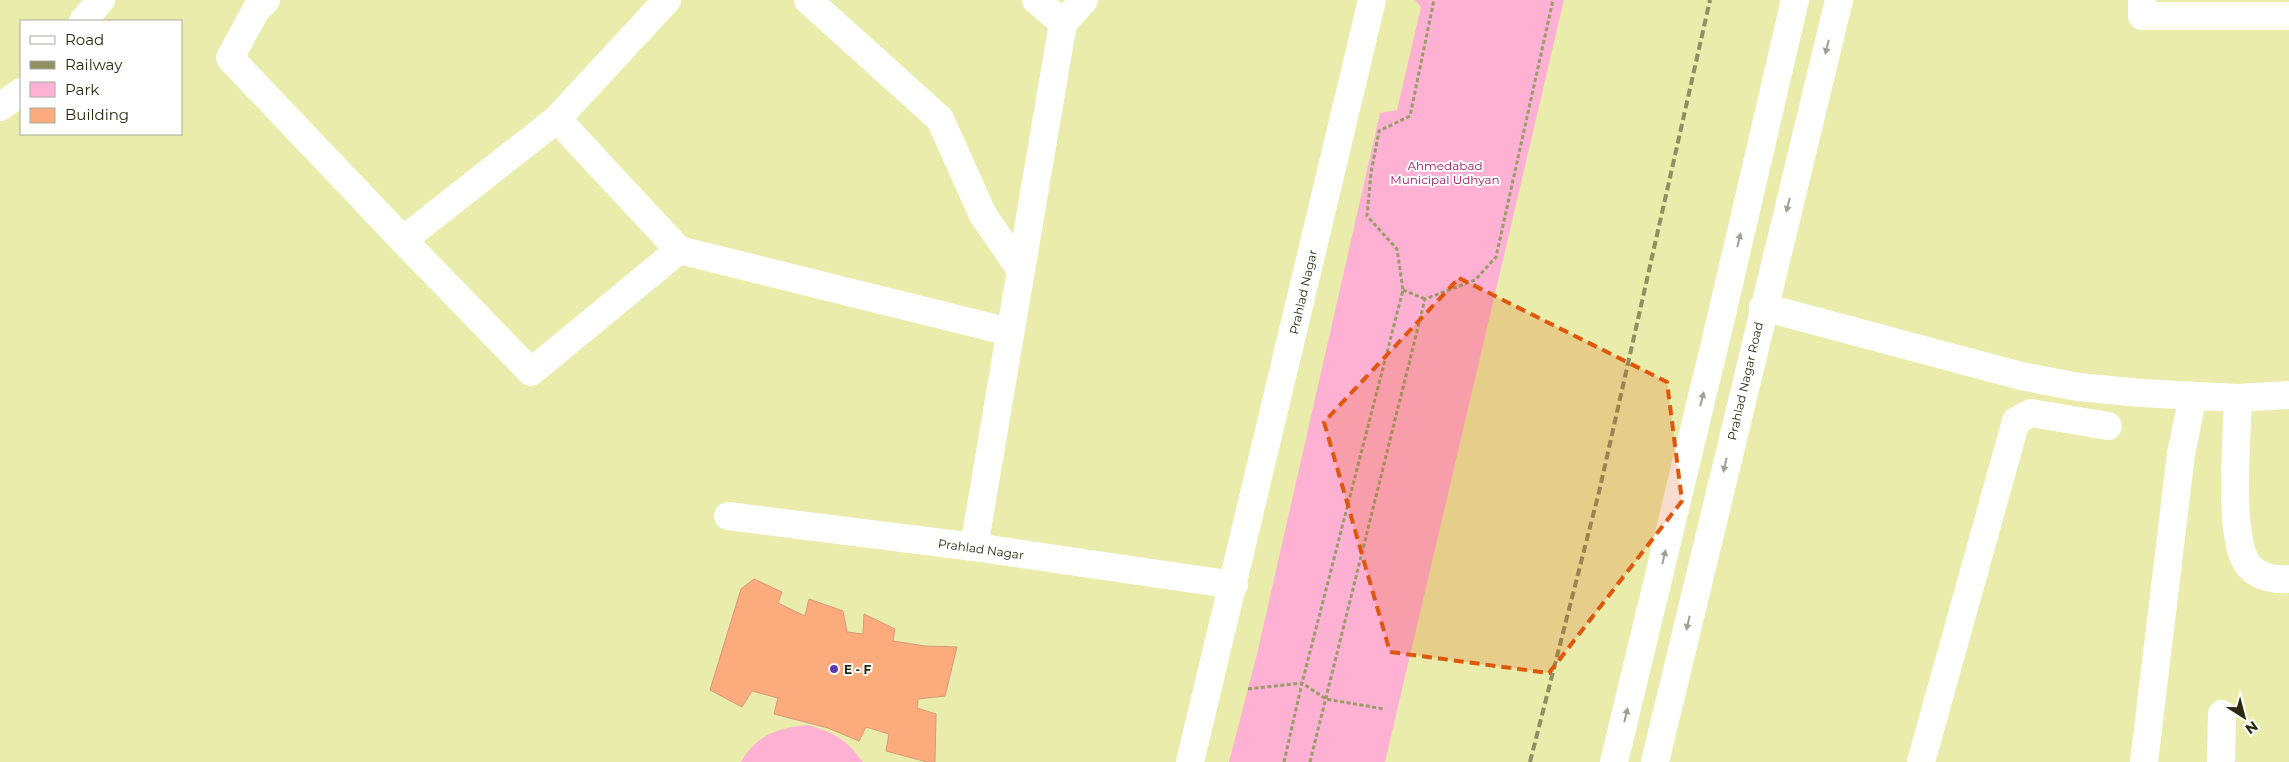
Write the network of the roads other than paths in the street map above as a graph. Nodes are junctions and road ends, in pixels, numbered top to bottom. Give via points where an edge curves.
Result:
1 (102, 0) edge
2 (266, 0) edge
3 (667, 0) edge
4 (808, 0) edge
5 (1036, 0) edge
6 (1084, 0) edge
7 (1372, 0) edge
8 (1795, 0) edge
9 (1838, 0) edge
10 (2142, 0) edge
11 (2289, 16) edge
12 (84, 20) edge
13 (1063, 23) junction
14 (20, 93) edge
15 (0, 107) edge
16 (557, 119) junction
17 (403, 240) junction
18 (679, 250) junction
19 (1021, 270) junction
20 (1763, 307) junction
21 (1010, 332) junction
22 (2289, 395) edge
23 (2193, 396) junction
24 (2238, 398) junction
25 (2108, 426) dead end
26 (728, 516) dead end
27 (974, 547) junction
28 (2289, 579) edge
29 (1234, 584) junction
30 (2222, 714) dead end
31 (1190, 762) edge
32 (1614, 762) edge
33 (1654, 762) edge
34 (1921, 762) edge
35 (2144, 762) edge
36 (2221, 762) edge

1 - 12 street
2 - 17 street via 256,10 230,58
3 - 16 street
4 - 19 street via 940,119 984,215
5 - 13 street
6 - 13 street
7 - 29 street, Prahlad Nagar
32 -> 8 street
9 -> 20 street, Prahlad Nagar Road
10 - 11 street via 2142,16
13 - 19 street
14 - 15 street
16 - 17 street
16 - 18 street
17 - 18 street via 531,372
18 - 21 street
19 - 21 street
20 - 23 street via 2022,376 2078,387
20 -> 33 street, Prahlad Nagar Road
21 - 27 street
22 - 24 street
23 - 24 street
23 - 35 street via 2181,454
24 - 28 street via 2236,525 2244,558 2255,571 2274,580
25 - 34 street via 2031,413 2016,421
26 - 27 street, Prahlad Nagar
27 - 29 street, Prahlad Nagar
29 - 31 street, Prahlad Nagar
30 - 36 street

